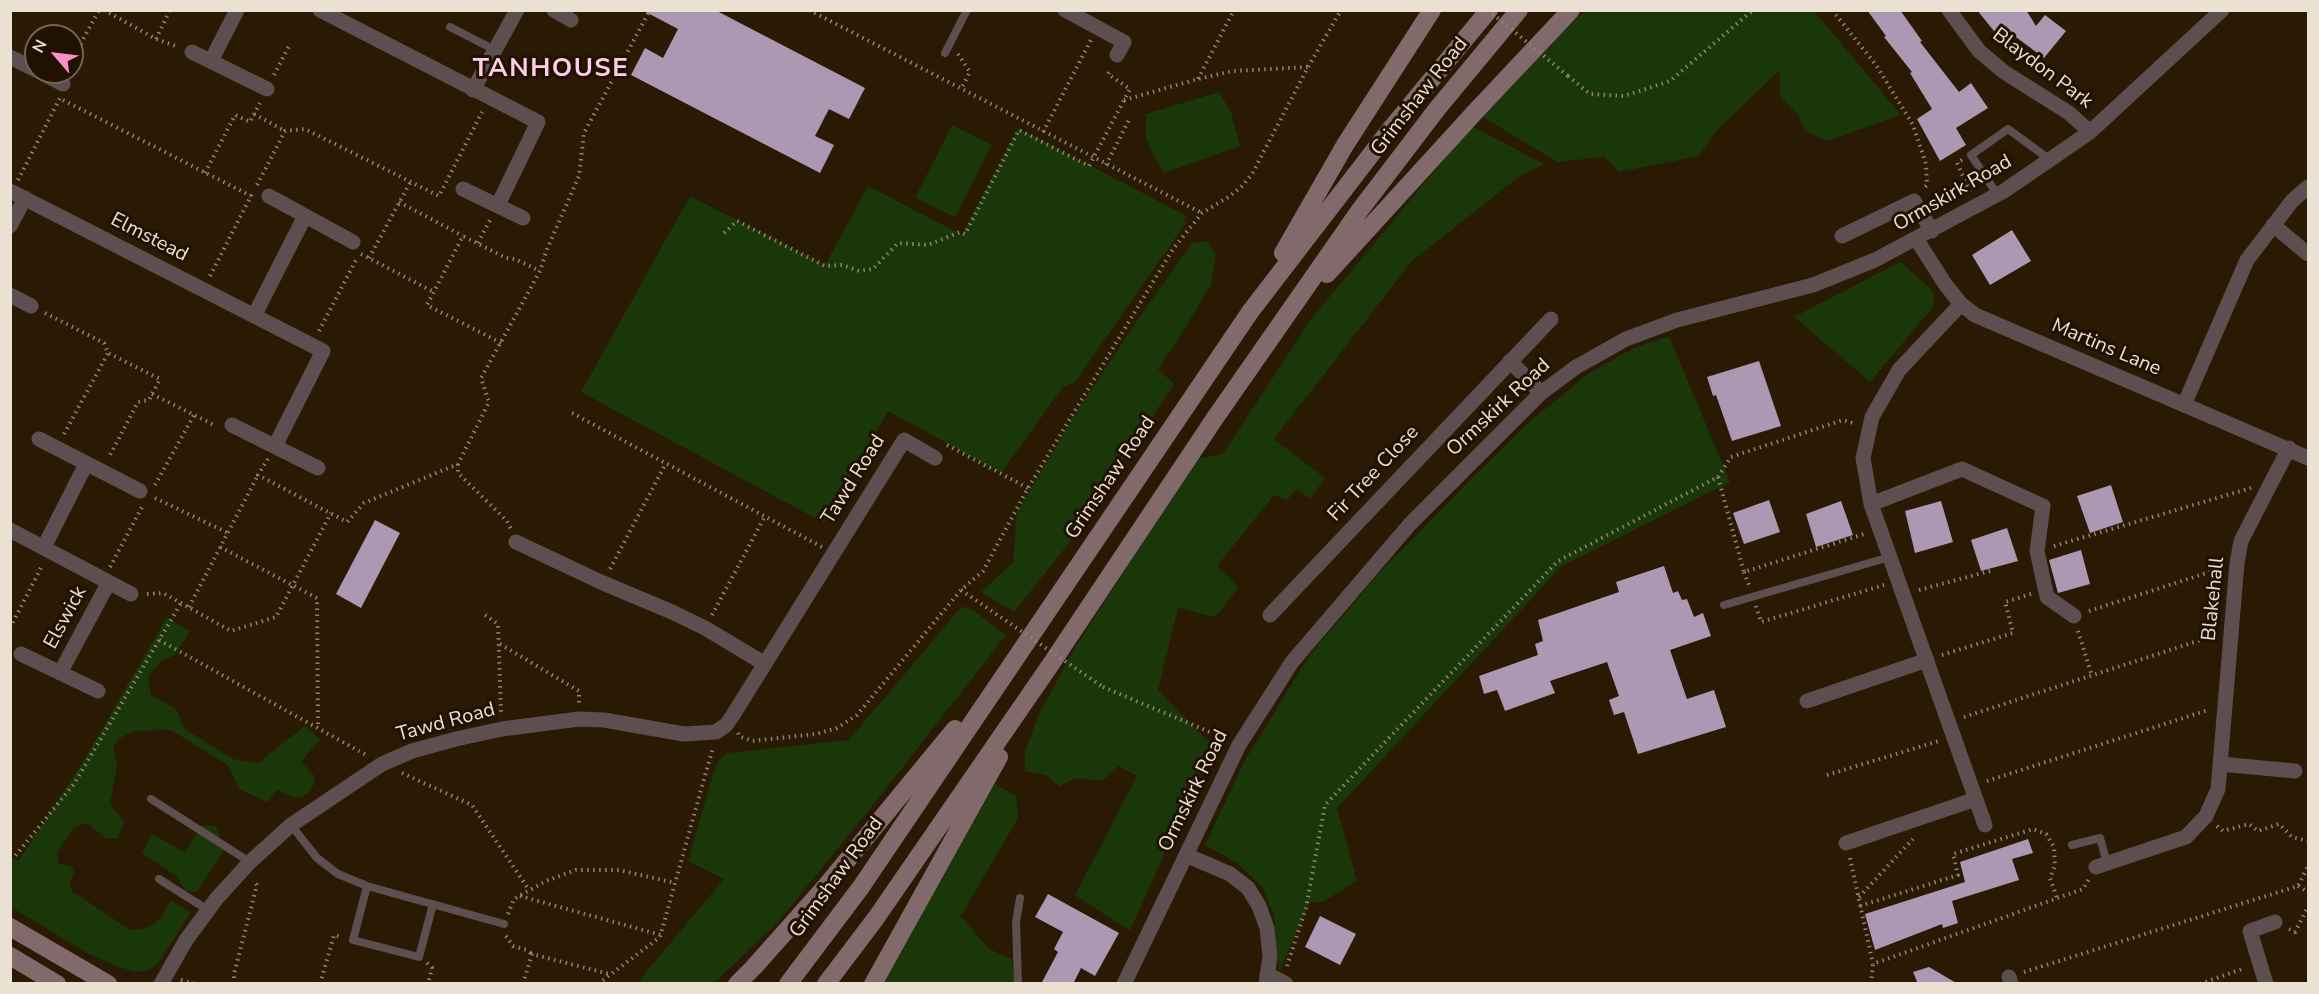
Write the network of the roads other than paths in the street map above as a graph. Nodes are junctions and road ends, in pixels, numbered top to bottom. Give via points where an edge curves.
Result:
1 (237, 10) edge
2 (320, 10) edge
3 (516, 10) edge
4 (554, 10) edge
5 (967, 10) edge
6 (1065, 10) edge
7 (1432, 10) edge
8 (1488, 10) edge
9 (1519, 10) edge
10 (1571, 10) edge
11 (1948, 10) edge
12 (2222, 10) edge
13 (571, 20) dead end
14 (450, 27) dead end
15 (495, 50) junction
16 (192, 51) road end
17 (945, 53) dead end
18 (1117, 55) road end
19 (211, 61) junction
20 (54, 84) edge
21 (267, 89) road end
22 (473, 90) junction
23 (62, 91) road end
24 (2090, 132) junction
25 (2051, 160) junction
26 (2308, 187) edge
27 (463, 189) dead end
28 (16, 194) edge
29 (1997, 194) junction
30 (268, 196) road end
31 (498, 206) junction
32 (306, 216) junction
33 (523, 218) dead end
34 (10, 225) edge
35 (2273, 225) junction
36 (1932, 231) junction
37 (1842, 236) dead end
38 (1917, 240) junction
39 (353, 242) dead end
40 (2308, 254) edge
41 (10, 296) edge
42 (1961, 304) junction
43 (31, 306) road end
44 (1250, 312) junction
45 (254, 316) junction
46 (1551, 319) dead end
47 (1274, 333) junction
48 (1510, 361) junction
49 (1541, 393) junction
50 (2184, 405) junction
51 (232, 425) road end
52 (39, 440) dead end
53 (275, 446) junction
54 (2289, 448) junction
55 (935, 458) road end
56 (2308, 458) edge
57 (86, 464) junction
58 (318, 468) dead end
59 (140, 491) road end
60 (1871, 504) junction
61 (10, 530) edge
62 (516, 542) road end
63 (47, 548) junction
64 (1890, 557) junction
65 (109, 582) junction
66 (131, 594) road end
67 (1724, 605) dead end
68 (1270, 615) dead end
69 (2074, 616) road end
70 (1023, 646) junction
71 (21, 654) dead end
72 (1927, 660) junction
73 (765, 664) junction
74 (1051, 664) junction
75 (60, 673) junction
76 (98, 691) dead end
77 (1807, 701) dead end
78 (2220, 764) junction
79 (2295, 771) dead end
80 (1974, 792) junction
81 (151, 799) dead end
82 (291, 825) junction
83 (1986, 825) dead end
84 (1846, 843) road end
85 (2072, 845) dead end
86 (1186, 855) junction
87 (249, 863) junction
88 (2101, 865) joint
89 (159, 879) dead end
90 (367, 886) junction
91 (1020, 898) dead end
92 (433, 904) junction
93 (208, 910) junction
94 (2275, 922) road end
95 (504, 924) road end
96 (10, 927) edge
97 (10, 956) edge
98 (1267, 979) edge
99 (1284, 982) edge
100 (57, 984) edge
101 (108, 984) edge
102 (161, 984) edge
103 (737, 984) edge
104 (788, 984) edge
105 (826, 984) edge
106 (873, 984) edge
107 (1018, 984) edge
108 (1124, 984) edge
109 (2266, 984) edge

1 - 19 street
2 - 22 street
3 - 15 street
4 - 13 street
5 - 17 lane
6 - 18 street via 1124,42
7 - 44 main road via 1345,145
8 - 44 main road, Grimshaw Road
9 - 47 main road, Grimshaw Road via 1367,201
10 - 47 main road
11 - 24 street, Blaydon Park via 1979,51
12 - 24 street, Ormskirk Road
14 - 15 lane
15 - 22 street
16 - 19 street
19 - 21 street
20 - 23 street
22 - 31 street via 538,122
24 - 25 street, Ormskirk Road
25 - 29 street, Ormskirk Road
25 - 29 lane via 2008,129 1971,155
26 - 35 street
27 - 31 street
28 - 34 street
28 - 45 street, Elmstead
29 - 36 street, Ormskirk Road
30 - 32 street
31 - 33 street
32 - 39 street
32 - 45 street
35 - 40 street
35 - 50 street via 2247,260
36 - 37 street via 1914,201
36 - 38 street, Ormskirk Road
38 - 42 street, Martins Lane
38 - 49 street, Ormskirk Road via 1813,285 1677,320 1626,339 1576,367
41 - 43 street
42 - 50 street, Martins Lane via 1975,315
42 - 60 street via 1899,370 1872,417 1863,458
44 - 70 main road, Grimshaw Road
45 - 53 street, Elmstead via 323,351
46 - 48 street, Fir Tree Close
47 - 74 main road, Grimshaw Road
48 - 49 street
48 - 68 street, Fir Tree Close
49 - 86 street, Ormskirk Road via 1410,524 1292,662 1239,745
50 - 54 street, Martins Lane
51 - 53 street
52 - 57 street
53 - 58 street
54 - 56 street, Martins Lane
54 - 78 street, Blakehall via 2241,541
55 - 73 street, Tawd Road via 904,440
57 - 59 street
57 - 63 street
60 - 64 street
60 - 69 street via 1962,469 2043,506 2037,551 2047,597
61 - 63 street, Elswick
62 - 73 street via 705,628
63 - 65 street, Elswick
64 - 67 lane
64 - 72 street
65 - 66 street, Elswick
65 - 75 street, Elswick
70 - 103 main road via 826,886
70 - 104 main road, Grimshaw Road via 861,887
71 - 75 street, Elswick
72 - 77 street
72 - 80 street
73 - 82 street, Tawd Road via 726,725 716,732 684,734 579,719 502,729 412,751 382,764
74 - 105 main road, Grimshaw Road
74 - 106 main road
75 - 76 street, Elswick
78 - 79 street
78 - 88 street, Blakehall via 2218,789 2206,816 2186,837
80 - 83 street
80 - 84 street
81 - 87 lane
82 - 87 street, Tawd Road
82 - 90 lane via 317,858 338,874
85 - 88 lane via 2100,838
86 - 98 street via 1230,874 1248,888 1267,928
86 - 108 street, Ormskirk Road
87 - 93 street, Tawd Road
89 - 93 lane
90 - 92 lane
90 - 92 lane via 353,940 419,957
91 - 107 lane via 1016,922
92 - 95 lane
93 - 102 street, Tawd Road
94 - 109 street via 2250,931
96 - 101 main road
97 - 100 main road
98 - 99 street

